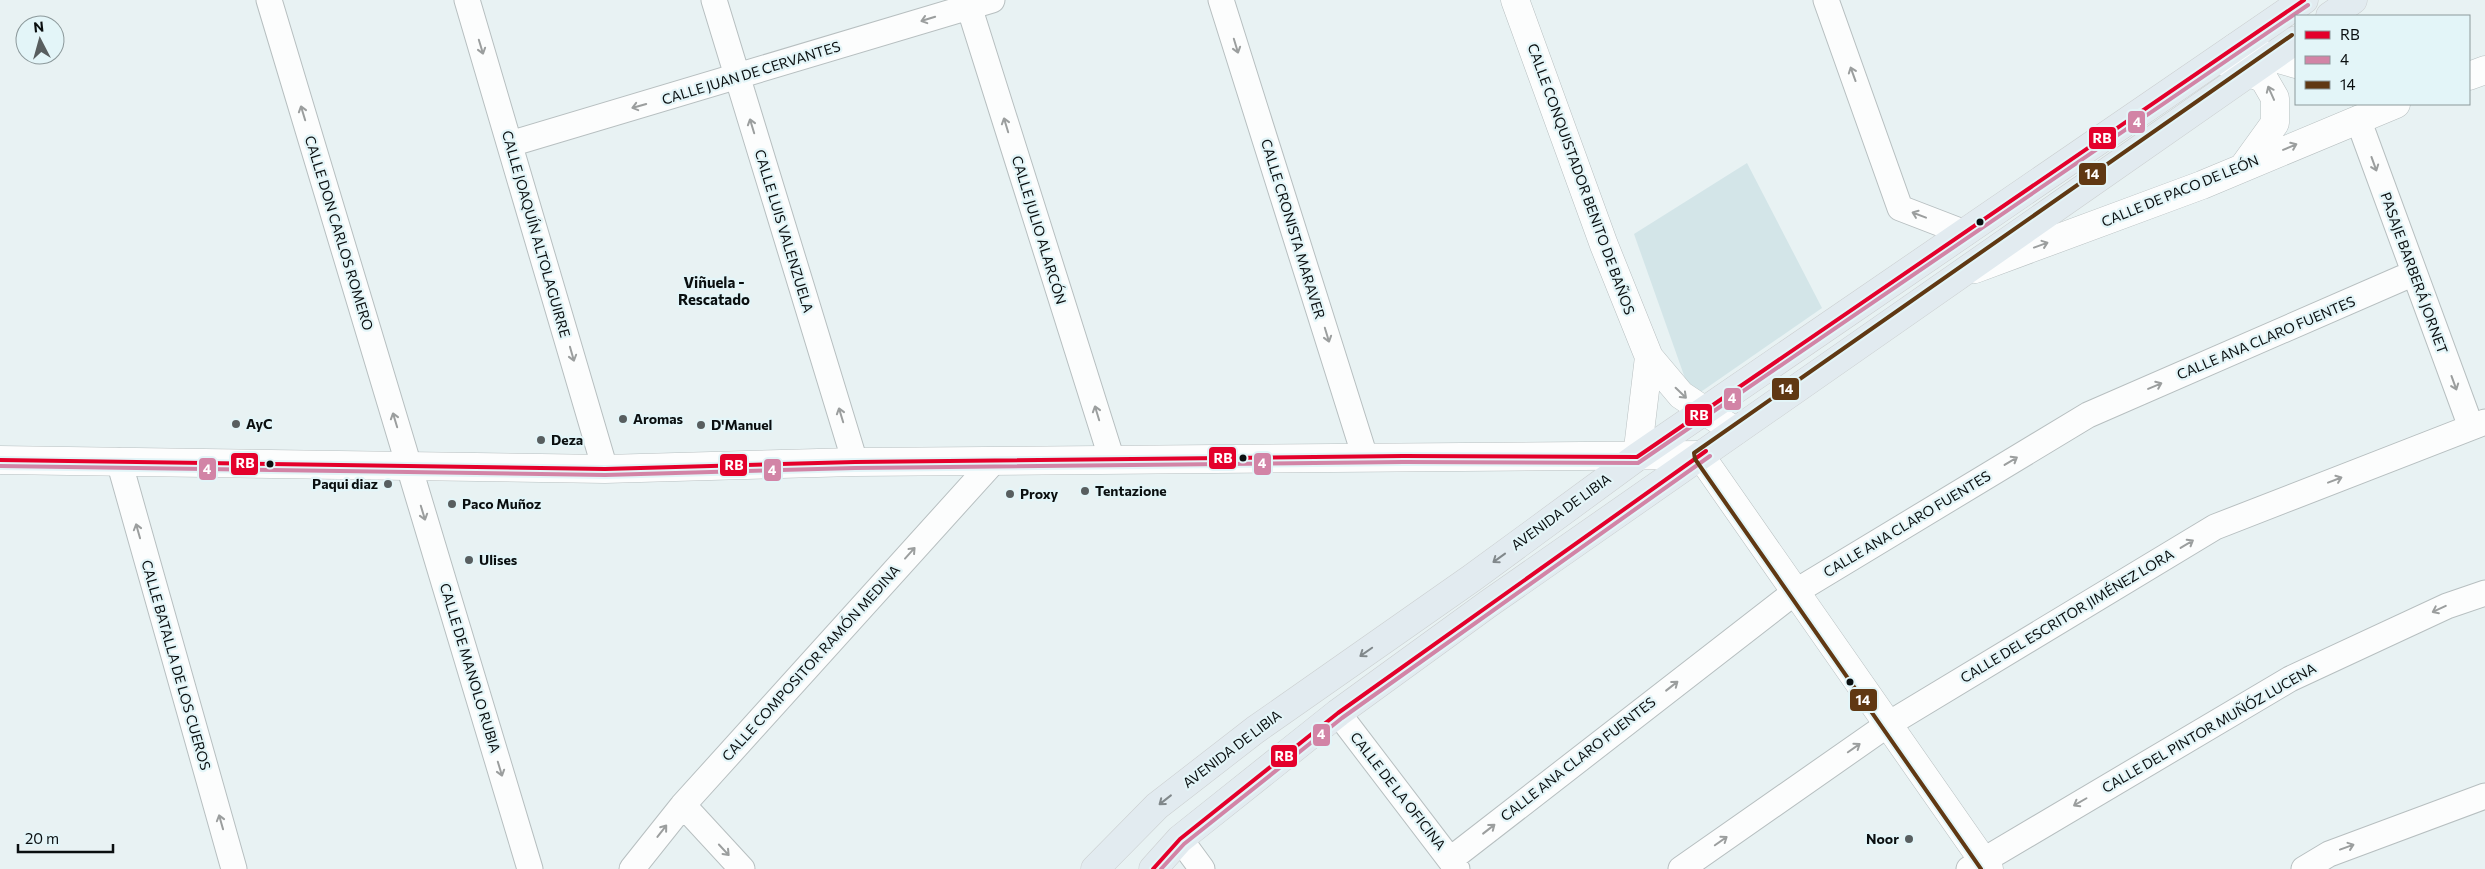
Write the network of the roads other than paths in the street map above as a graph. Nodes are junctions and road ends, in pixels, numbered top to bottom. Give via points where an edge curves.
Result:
1 (269, 0) edge
2 (467, 0) edge
3 (714, 0) edge
4 (1221, 0) edge
5 (1515, 0) edge
6 (1826, 0) edge
7 (2304, 0) edge
8 (976, 2) edge
9 (2295, 42) edge
10 (2227, 53) junction
11 (2284, 60) edge
12 (2485, 70) edge
13 (2249, 73) junction
14 (2470, 76) edge
15 (737, 78) junction
16 (2390, 105) edge
17 (2356, 111) edge
18 (510, 144) junction
19 (2244, 166) junction
20 (1965, 233) junction
21 (2414, 273) junction
22 (1962, 274) junction
23 (1649, 357) junction
24 (1704, 411) junction
25 (2478, 425) edge
26 (1734, 431) junction
27 (1700, 455) junction
28 (1637, 457) junction
29 (1366, 458) junction
30 (0, 460) edge
31 (1112, 460) junction
32 (119, 461) junction
33 (994, 461) junction
34 (855, 462) junction
35 (409, 466) junction
36 (606, 468) junction
37 (1795, 592) junction
38 (2485, 593) edge
39 (1338, 713) junction
40 (1887, 725) junction
41 (2485, 796) edge
42 (683, 805) junction
43 (1180, 838) junction
44 (1454, 864) edge
45 (1980, 866) edge
46 (234, 869) edge
47 (530, 869) edge
48 (632, 869) edge
49 (742, 869) edge
50 (1095, 869) edge
51 (1153, 869) edge
52 (1202, 869) edge
53 (1681, 869) edge
54 (2304, 869) edge

35 -> 1 street, CALLE DON CARLOS ROMERO
2 -> 18 street, CALLE JOAQUÍN ALTOLAGUIRRE
3 - 15 street, CALLE LUIS VALENZUELA
4 -> 29 street, CALLE CRONISTA MARAVER
5 - 23 street, CALLE CONQUISTADOR BENITO DE BAÑOS via 1600,236
20 -> 6 street via 1900,208
7 - 10 main road, AVENIDA DE LIBIA
8 -> 15 street, CALLE JUAN DE CERVANTES
31 -> 8 street, CALLE JULIO ALARCÓN
9 - 11 main road
10 - 11 street
10 - 13 street
10 - 20 main road, AVENIDA DE LIBIA
11 - 13 main road
12 - 14 street
19 -> 13 street via 2275,124 2275,98 2264,79
13 - 22 main road
15 -> 18 street, CALLE JUAN DE CERVANTES
34 -> 15 street, CALLE LUIS VALENZUELA
16 - 17 street, CALLE DE PACO DE LEÓN
19 -> 17 street, CALLE DE PACO DE LEÓN
17 -> 21 street, PASAJE BARBERÁ JORNET
18 -> 36 street, CALLE JOAQUÍN ALTOLAGUIRRE
22 -> 19 street, CALLE DE PACO DE LEÓN via 2202,185
20 - 24 main road, AVENIDA DE LIBIA
21 -> 25 street, PASAJE BARBERÁ JORNET
37 -> 21 street, CALLE ANA CLARO FUENTES via 2088,414
22 - 26 main road
23 -> 24 street, CALLE CONQUISTADOR BENITO DE BAÑOS via 1681,395
23 - 28 street, CALLE CONQUISTADOR BENITO DE BAÑOS
24 - 26 street, CALLE CONQUISTADOR BENITO DE BAÑOS
24 - 28 main road, AVENIDA DE LIBIA
40 -> 25 street, CALLE DEL ESCRITOR JIMÉNEZ LORA via 2215,527
26 - 27 main road
27 - 28 street
27 - 37 street
27 - 39 main road
28 - 29 street
28 -> 50 main road, AVENIDA DE LIBIA via 1472,578 1255,730 1157,806
29 - 31 street
30 - 32 street
31 - 33 street
32 - 35 street
46 -> 32 street, CALLE BATALLA DE LOS CUEROS
33 - 34 street
42 -> 33 street, CALLE COMPOSITOR RAMÓN MEDINA
34 - 36 street
35 - 36 street
35 -> 47 street, CALLE DE MANOLO RUBIA
37 - 40 street
44 -> 37 street, CALLE ANA CLARO FUENTES
38 -> 45 street, CALLE DEL PINTOR MUÑÓZ LUCENA via 2447,606 2290,679
39 - 43 main road
39 - 44 street, CALLE DE LA OFICINA
40 - 45 street
53 -> 40 street, CALLE DEL ESCRITOR JIMÉNEZ LORA
54 -> 41 street via 2329,854
48 -> 42 street, CALLE COMPOSITOR RAMÓN MEDINA
42 -> 49 street
43 - 51 main road
43 - 52 street

